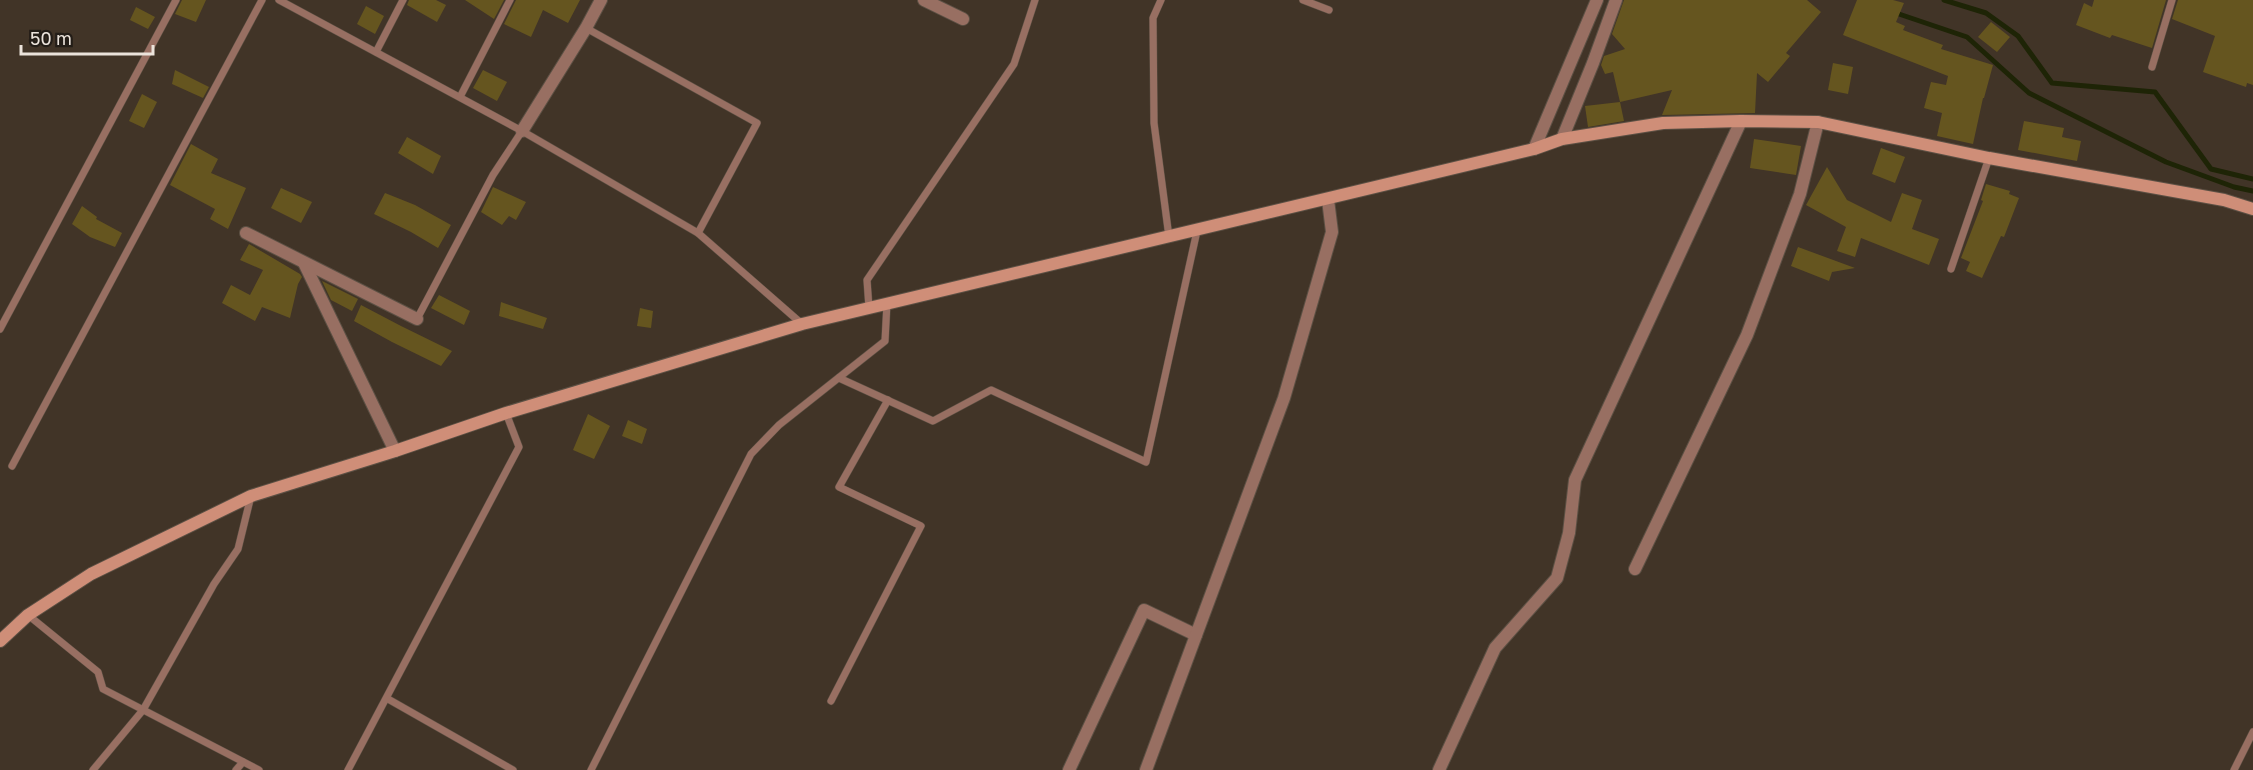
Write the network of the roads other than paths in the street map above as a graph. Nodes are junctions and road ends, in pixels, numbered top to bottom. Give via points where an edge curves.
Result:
1 (176, 0) edge
2 (262, 0) edge
3 (279, 0) edge
4 (403, 0) edge
5 (510, 0) edge
6 (601, 0) edge
7 (924, 0) edge
8 (1035, 0) edge
9 (1161, 0) edge
10 (1303, 0) edge
11 (1597, 0) edge
12 (1616, 0) edge
13 (2172, 0) edge
14 (1329, 10) dead end
15 (963, 19) dead end
16 (586, 28) junction
17 (376, 52) junction
18 (2152, 68) dead end
19 (460, 97) junction
20 (1742, 120) junction
21 (1818, 122) junction
22 (522, 131) junction
23 (1562, 139) junction
24 (1534, 149) junction
25 (1989, 158) junction
26 (1328, 200) junction
27 (2253, 209) edge
28 (1197, 231) junction
29 (246, 233) dead end
30 (698, 233) junction
31 (1169, 237) junction
32 (304, 263) junction
33 (1951, 269) dead end
34 (887, 303) junction
35 (869, 308) junction
36 (417, 319) joint
37 (802, 324) junction
38 (0, 329) edge
39 (839, 378) junction
40 (888, 400) junction
41 (506, 413) junction
42 (395, 451) junction
43 (12, 466) dead end
44 (251, 496) junction
45 (1635, 569) dead end
46 (28, 615) junction
47 (1196, 635) junction
48 (0, 641) edge
49 (388, 699) junction
50 (831, 700) dead end
51 (143, 710) junction
52 (2253, 732) edge
53 (243, 762) junction
54 (93, 770) edge
55 (236, 770) edge
56 (259, 770) edge
57 (348, 770) edge
58 (513, 770) edge
59 (591, 770) edge
60 (1069, 770) edge
61 (1146, 770) edge
62 (1439, 770) edge
63 (2234, 770) edge

1 - 38 lane
2 - 43 lane
3 - 17 lane
4 - 17 lane
5 - 19 lane
6 - 16 street
7 - 15 street
8 - 35 lane via 1014,64 867,280
9 - 31 lane via 1153,18 1154,123
10 - 14 lane
11 - 24 street
12 - 23 street
13 - 18 lane
16 - 22 street
16 - 30 lane via 757,123
17 - 19 lane
19 - 22 lane
20 - 21 main road
20 - 23 main road via 1663,123
20 - 62 street via 1575,480 1569,533 1557,578 1495,648
21 - 25 main road
21 - 45 street via 1800,194 1747,334
22 - 30 lane
22 - 36 lane via 493,175
23 - 24 main road
24 - 26 main road
25 - 27 main road via 2224,200
25 - 33 lane
26 - 28 main road
26 - 47 street via 1332,232 1284,398
28 - 31 main road
28 - 40 lane via 1146,462 991,390 933,421
29 - 32 street
30 - 37 lane
31 - 34 main road
32 - 36 street
32 - 42 street
34 - 35 main road
34 - 39 lane via 885,341
35 - 37 main road
37 - 41 main road
39 - 40 lane
39 - 59 lane via 779,425 751,453
40 - 50 lane via 838,487 921,526
41 - 42 main road
41 - 49 lane via 519,447
42 - 44 main road
44 - 46 main road via 91,574
44 - 51 lane via 238,549
46 - 48 main road
46 - 51 lane via 98,672 103,689
47 - 60 street via 1144,610
47 - 61 street
49 - 57 lane
49 - 58 lane
51 - 53 lane
51 - 54 lane
52 - 63 lane
53 - 55 lane
53 - 56 lane

